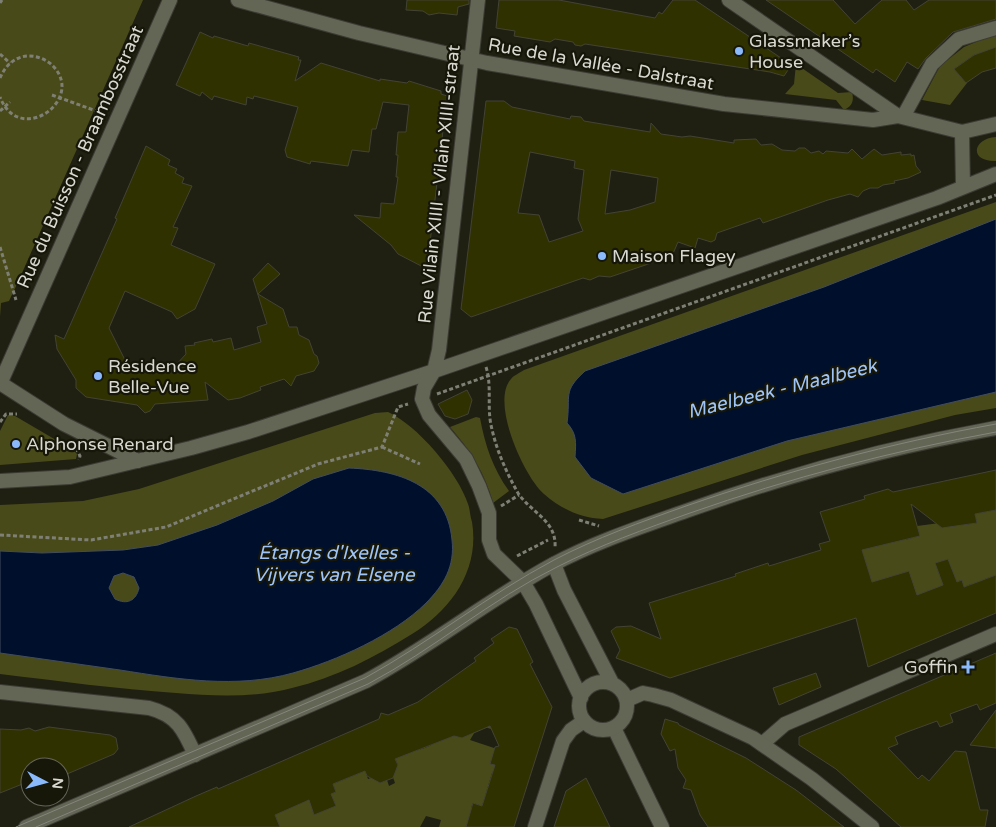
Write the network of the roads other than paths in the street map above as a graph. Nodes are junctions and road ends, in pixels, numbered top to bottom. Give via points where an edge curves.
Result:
1 (170, 0) edge
2 (238, 0) edge
3 (478, 0) edge
4 (729, 0) edge
5 (996, 28) edge
6 (471, 60) junction
7 (900, 116) junction
8 (996, 124) edge
9 (962, 132) junction
10 (996, 174) edge
11 (963, 187) junction
12 (434, 372) junction
13 (0, 383) edge
14 (996, 428) edge
15 (138, 461) junction
16 (0, 481) edge
17 (554, 564) junction
18 (523, 582) junction
19 (996, 634) edge
20 (612, 683) junction
21 (0, 692) edge
22 (581, 698) junction
23 (627, 700) junction
24 (584, 721) junction
25 (614, 728) junction
26 (762, 744) junction
27 (195, 755) junction
28 (26, 827) edge
29 (535, 827) edge
30 (662, 827) edge
31 (872, 827) edge

1 - 13 street, Rue du Buisson - Braambosstraat
2 - 6 street, Rue de la Vallée - Dalstraat
3 - 6 street, Rue Vilain XIIII - Vilain XIIII-straat
4 - 7 street
5 - 7 street via 959,39 932,64
6 - 7 street, Rue de la Vallée - Dalstraat via 724,104 873,120
6 - 12 street, Rue Vilain XIIII - Vilain XIIII-straat
7 - 9 street, Rue de la Vallée - Dalstraat
8 - 9 street
9 - 11 street
10 - 11 street
11 - 12 street
12 - 15 street via 248,432
12 - 18 street, Rue Vilain XIIII - Vilain XIIII-straat via 424,388 422,399 429,415 466,459 479,486 489,513 489,540 494,554
13 - 15 street via 64,424
14 - 17 street via 851,459 760,486 611,538
15 - 16 street via 70,477
17 - 18 street
17 - 20 street via 602,669
18 - 22 street
18 - 27 street via 417,652 366,681
19 - 26 street via 785,724
20 - 22 street via 593,684
20 - 23 street via 619,687
21 - 27 street via 164,712 178,722
22 - 24 street via 580,714
23 - 25 street via 626,713
23 - 26 street via 643,694 662,698
24 - 25 street via 598,730
24 - 29 street via 563,741
25 - 30 street
26 - 31 street via 812,778
27 - 28 street

